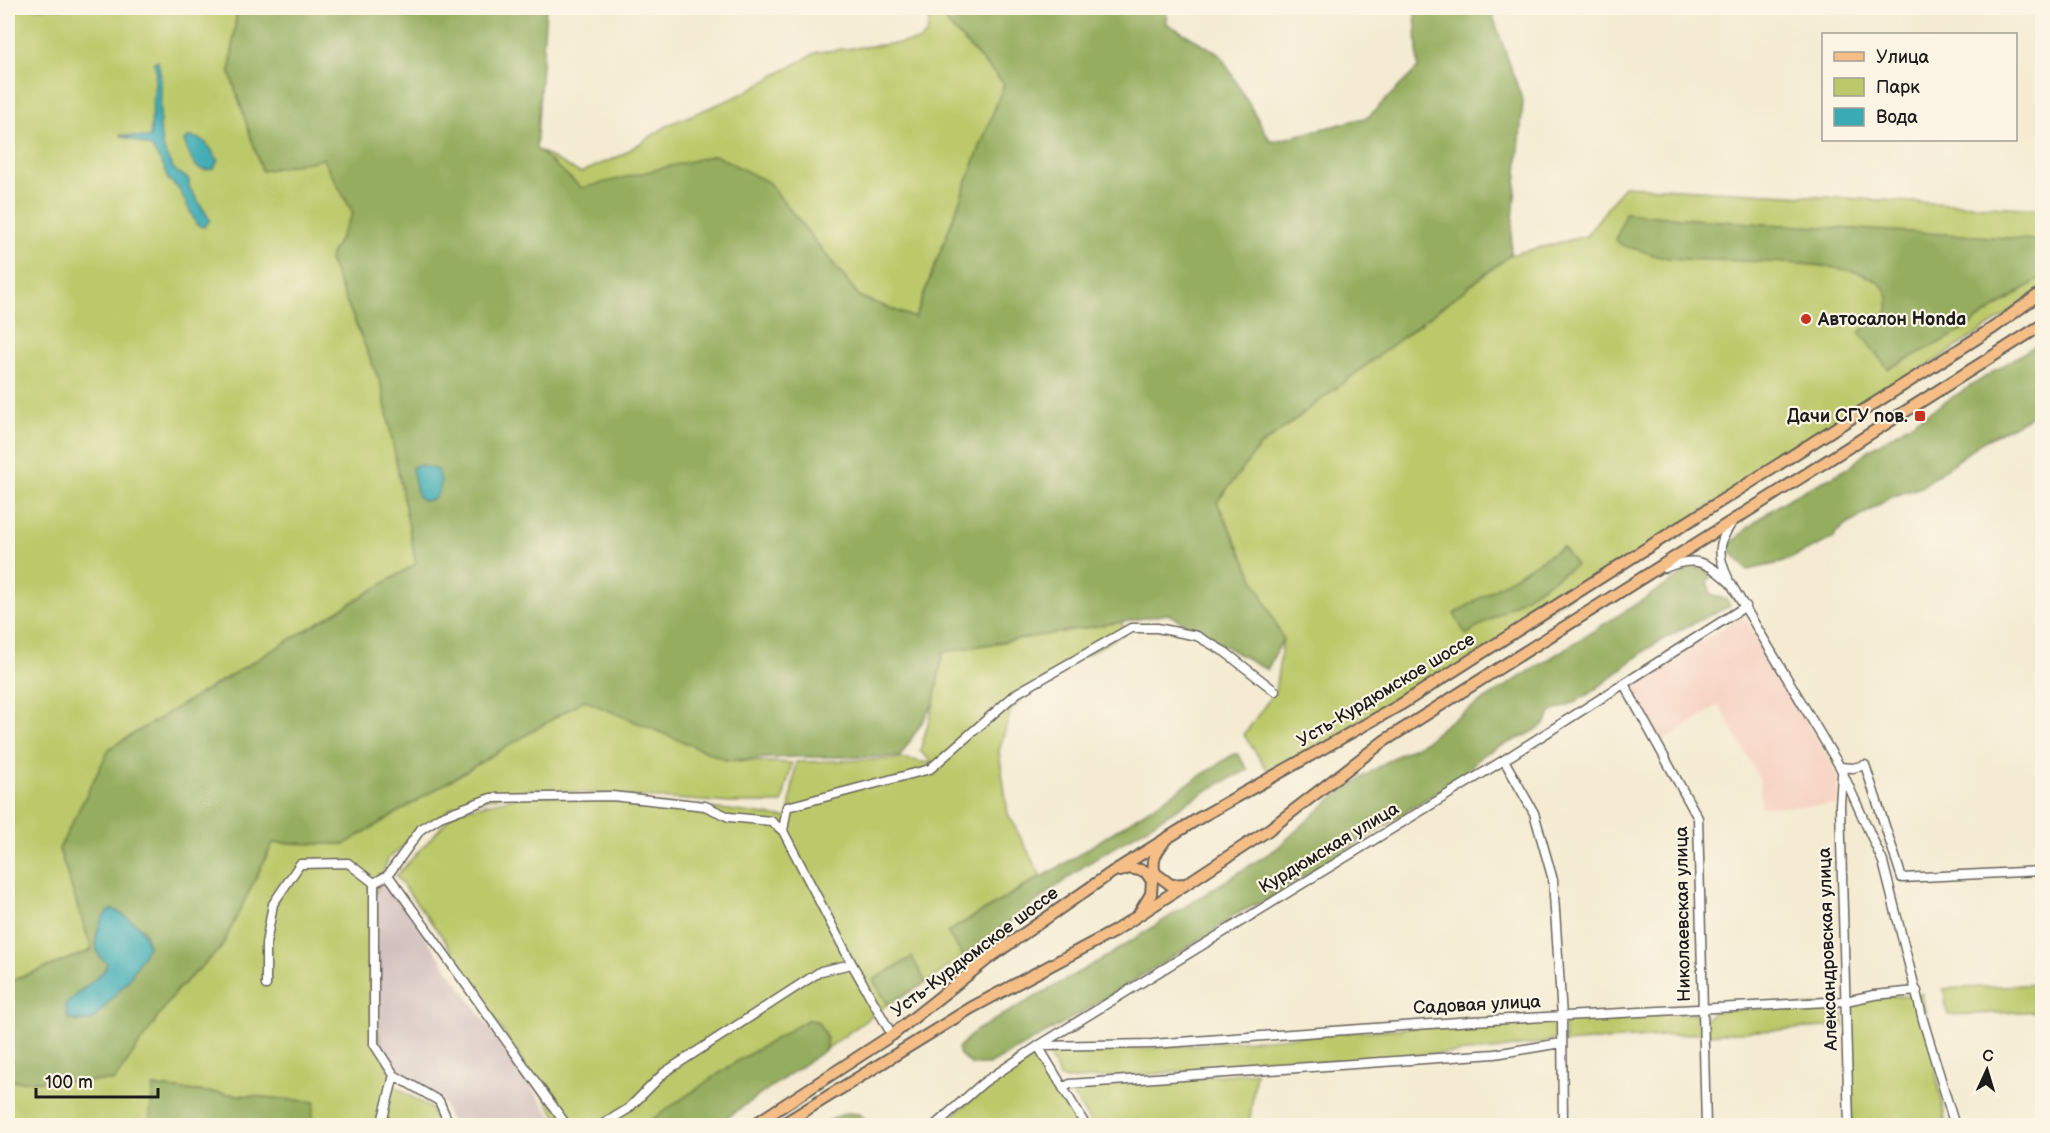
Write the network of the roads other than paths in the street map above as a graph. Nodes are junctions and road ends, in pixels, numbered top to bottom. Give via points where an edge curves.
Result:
1 (2043, 292) edge
2 (2043, 325) edge
3 (1735, 519) junction
4 (1640, 579) junction
5 (1731, 584) junction
6 (1746, 606) junction
7 (1624, 684) junction
8 (1275, 691) dead end
9 (1504, 760) junction
10 (1841, 770) junction
11 (783, 831) junction
12 (1168, 837) junction
13 (2043, 871) edge
14 (1111, 873) junction
15 (388, 875) junction
16 (374, 883) junction
17 (1188, 883) junction
18 (1139, 915) junction
19 (852, 964) junction
20 (266, 985) dead end
21 (1917, 991) junction
22 (1846, 1001) junction
23 (1702, 1008) junction
24 (1562, 1017) junction
25 (892, 1035) junction
26 (1561, 1043) junction
27 (1038, 1046) junction
28 (394, 1075) junction
29 (1063, 1088) junction
30 (381, 1125) edge
31 (450, 1125) edge
32 (567, 1125) edge
33 (600, 1125) edge
34 (752, 1125) edge
35 (780, 1125) edge
36 (934, 1125) edge
37 (1086, 1125) edge
38 (1563, 1125) edge
39 (1706, 1125) edge
40 (1849, 1125) edge
41 (1954, 1125) edge

1 - 12 main road, Усть-Курдюмское шоссе via 1965,346 1410,698
2 - 3 main road, Усть-Курдюмское шоссе
3 - 4 main road, Усть-Курдюмское шоссе
3 - 5 street via 1719,550
4 - 5 street via 1676,563 1696,560 1714,567
4 - 17 main road, Усть-Курдюмское шоссе via 1384,741 1267,831
5 - 6 street
6 - 7 street, Курдюмская улица
6 - 10 street
7 - 9 street, Курдюмская улица
7 - 23 street, Николаевская улица via 1698,818
8 - 11 street via 1197,636 1157,628 1131,628 1017,693 930,769 787,807
9 - 24 street via 1534,813 1550,864
9 - 27 street, Курдюмская улица
10 - 13 street via 1865,765 1902,879
10 - 21 street via 1883,862
10 - 22 street, Александровская улица
11 - 15 street via 771,821 729,817 705,806 612,796 491,798 440,817 422,829
11 - 19 street
12 - 14 main road, Усть-Курдюмское шоссе
12 - 17 main road via 1155,854 1155,873 1171,885
14 - 18 main road via 1129,868 1145,871 1149,876 1151,894
14 - 25 main road, Усть-Курдюмское шоссе via 989,958
15 - 16 street
15 - 32 street
16 - 20 street via 348,863 300,864 273,904
16 - 28 street via 374,1044
17 - 18 main road, Усть-Курдюмское шоссе
18 - 35 main road, Усть-Курдюмское шоссе via 906,1046
19 - 25 street
19 - 33 street via 821,971 665,1072 628,1109
21 - 22 street, Садовая улица via 1874,994
21 - 41 street
22 - 23 street, Садовая улица
22 - 40 street, Александровская улица
23 - 24 street, Садовая улица
23 - 39 street, Николаевская улица
24 - 26 street
24 - 27 street, Садовая улица via 1152,1044
25 - 34 main road, Усть-Курдюмское шоссе
26 - 29 street via 1495,1054 1070,1084
26 - 38 street
27 - 29 street
27 - 36 street, Курдюмская улица via 983,1083
28 - 30 street
28 - 31 street via 439,1101
29 - 37 street

